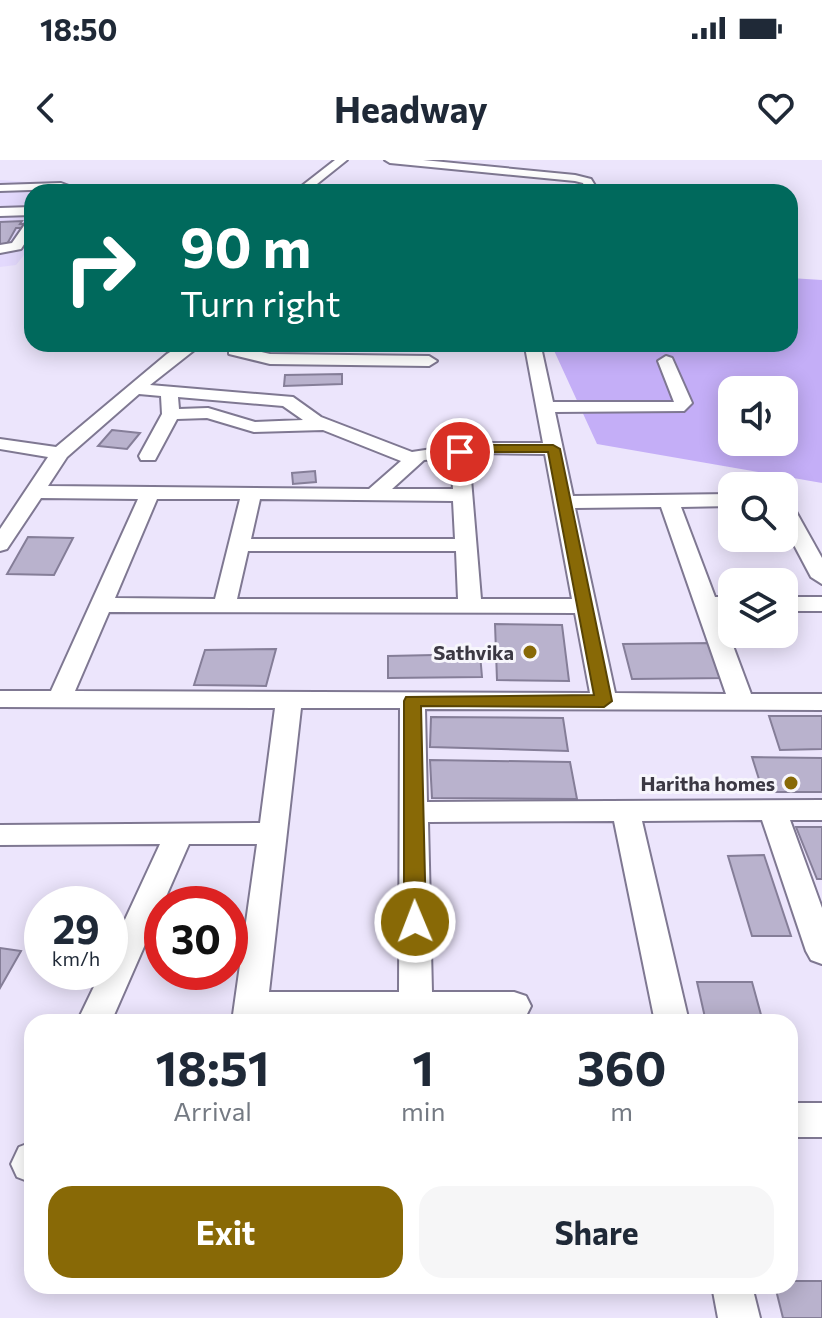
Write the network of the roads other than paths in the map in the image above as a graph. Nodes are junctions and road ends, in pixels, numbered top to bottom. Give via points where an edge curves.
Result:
1 (342, 160) edge
2 (390, 160) edge
3 (310, 184) edge
4 (589, 184) edge
5 (24, 187) edge
6 (0, 188) edge
7 (24, 211) edge
8 (0, 212) edge
9 (24, 234) edge
10 (0, 249) edge
11 (181, 352) edge
12 (239, 352) edge
13 (534, 352) edge
14 (429, 361) dead end
15 (666, 361) dead end
16 (135, 389) junction
17 (169, 392) junction
18 (546, 407) junction
19 (171, 414) junction
20 (326, 425) junction
21 (0, 444) edge
22 (553, 449) junction
23 (460, 452) junction
24 (60, 453) junction
25 (148, 456) dead end
26 (414, 459) junction
27 (33, 492) junction
28 (150, 493) junction
29 (251, 494) junction
30 (374, 494) junction
31 (461, 495) junction
32 (718, 500) edge
33 (669, 501) junction
34 (564, 502) junction
35 (798, 533) edge
36 (2, 536) edge
37 (239, 545) junction
38 (466, 545) junction
39 (822, 577) edge
40 (706, 604) junction
41 (718, 604) edge
42 (798, 604) edge
43 (822, 604) edge
44 (100, 605) junction
45 (224, 606) junction
46 (470, 606) junction
47 (585, 606) junction
48 (0, 699) edge
49 (59, 700) junction
50 (289, 700) junction
51 (412, 701) junction
52 (604, 701) junction
53 (741, 701) junction
54 (822, 702) edge
55 (772, 810) junction
56 (822, 810) edge
57 (626, 811) junction
58 (414, 812) junction
59 (273, 833) junction
60 (179, 834) junction
61 (0, 835) edge
62 (822, 951) edge
63 (416, 1004) junction
64 (514, 1006) dead end
65 (98, 1014) edge
66 (250, 1014) edge
67 (670, 1014) edge
68 (798, 1120) edge
69 (822, 1120) edge
70 (734, 1294) edge
71 (739, 1318) edge

1 - 3 street
2 - 4 street via 575,178
5 - 6 street
7 - 8 street
9 - 10 street via 16,246
11 - 16 street
12 - 14 street via 270,359
13 - 18 street
15 - 18 street via 682,399 678,407
16 - 17 street
16 - 24 street
17 - 19 street
17 - 20 street via 287,401
18 - 22 street
19 - 20 street via 208,413 254,427
19 - 25 street
20 - 26 street
21 - 24 street
22 - 23 street
22 - 34 street
23 - 26 street
23 - 31 street
24 - 27 street
26 - 30 street
27 - 28 street
27 - 36 street
28 - 29 street
28 - 44 street
29 - 30 street
29 - 37 street
30 - 31 street
31 - 38 street
32 - 33 street
33 - 34 street
33 - 40 street
34 - 47 street
35 - 39 street
37 - 38 street
37 - 45 street
38 - 46 street
40 - 41 street
40 - 53 street
42 - 43 street
44 - 45 street
44 - 49 street
45 - 46 street
46 - 47 street
47 - 52 street
48 - 49 street
49 - 50 street
50 - 51 street
50 - 59 street
51 - 52 street
51 - 58 street
52 - 53 street
53 - 54 street
55 - 56 street
55 - 57 street
55 - 62 street
57 - 58 street
57 - 67 street
58 - 63 street
59 - 60 street
59 - 66 street
60 - 61 street
60 - 65 street
63 - 64 street
63 - 66 street
68 - 69 street
70 - 71 street

